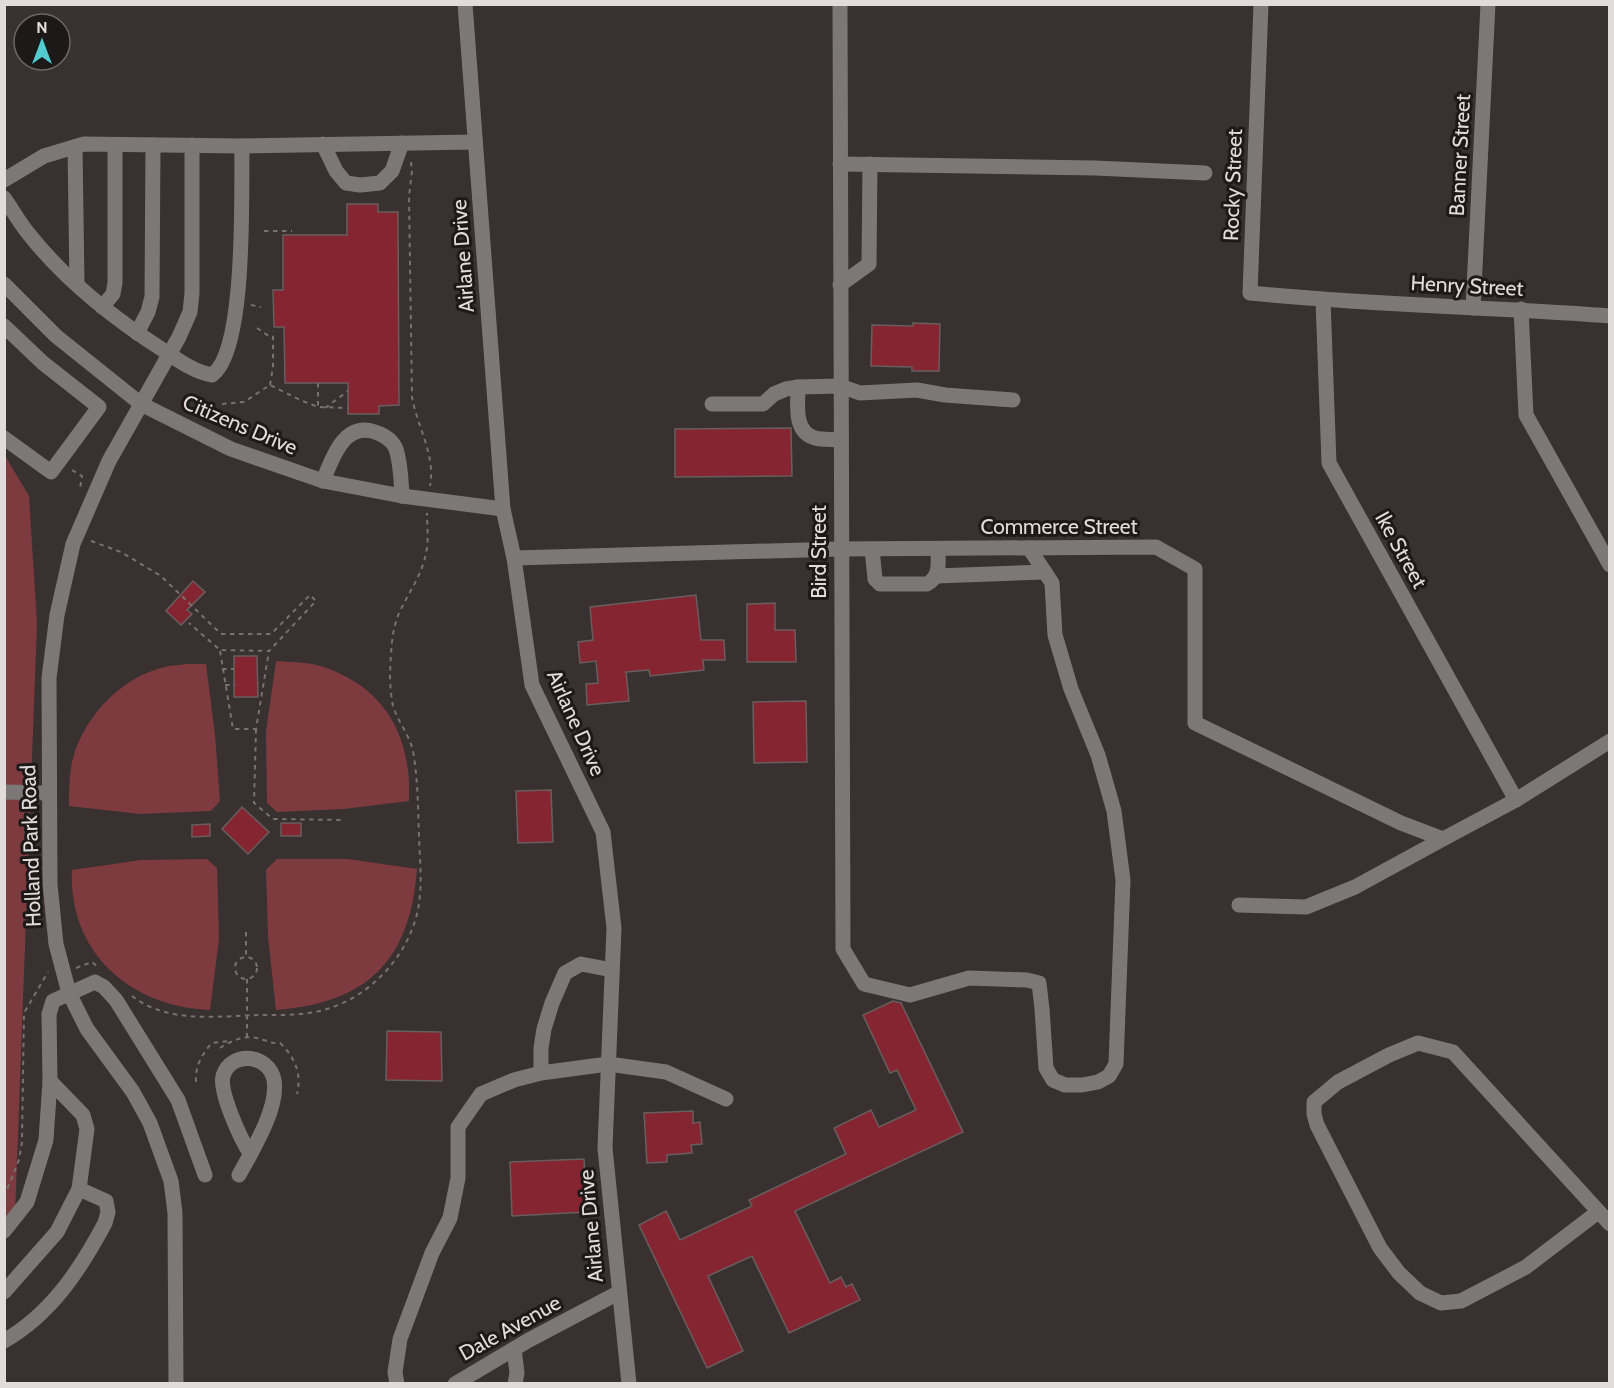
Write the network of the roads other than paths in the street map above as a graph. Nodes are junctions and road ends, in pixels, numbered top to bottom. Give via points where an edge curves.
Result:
1 (465, 4) edge
2 (840, 4) edge
3 (1261, 4) edge
4 (1488, 4) edge
5 (475, 142) junction
6 (402, 143) junction
7 (322, 144) junction
8 (115, 145) junction
9 (153, 145) junction
10 (192, 145) junction
11 (242, 146) junction
12 (75, 147) junction
13 (840, 164) junction
14 (870, 164) junction
15 (1205, 173) dead end
16 (4, 180) edge
17 (4, 198) edge
18 (4, 284) edge
19 (77, 284) junction
20 (840, 285) junction
21 (1323, 300) junction
22 (102, 307) junction
23 (1473, 308) junction
24 (1521, 309) junction
25 (1610, 316) edge
26 (4, 326) edge
27 (137, 333) junction
28 (170, 355) junction
29 (840, 386) junction
30 (798, 387) junction
31 (1013, 400) dead end
32 (141, 404) junction
33 (712, 404) dead end
34 (4, 438) edge
35 (840, 440) junction
36 (323, 481) junction
37 (402, 496) junction
38 (503, 509) junction
39 (1029, 548) junction
40 (840, 549) junction
41 (872, 549) junction
42 (938, 549) junction
43 (514, 558) junction
44 (1610, 565) edge
45 (1046, 572) junction
46 (936, 576) junction
47 (1610, 741) edge
48 (4, 792) edge
49 (49, 793) junction
50 (1516, 800) junction
51 (1443, 839) junction
52 (1239, 905) dead end
53 (612, 970) junction
54 (69, 993) junction
55 (608, 1064) junction
56 (542, 1073) junction
57 (50, 1081) junction
58 (726, 1099) dead end
59 (250, 1153) junction
60 (205, 1175) dead end
61 (239, 1175) dead end
62 (79, 1189) junction
63 (1598, 1212) junction
64 (1610, 1224) edge
65 (4, 1231) edge
66 (4, 1292) edge
67 (618, 1293) junction
68 (4, 1341) edge
69 (514, 1348) junction
70 (176, 1383) edge
71 (397, 1383) edge
72 (455, 1383) edge
73 (515, 1383) edge
74 (629, 1383) edge

1 - 5 street, Airlane Drive
2 - 13 street, Bird Street
3 - 21 street, Rocky Street via 1250,293
4 - 23 street, Banner Street
5 - 6 street
5 - 38 street, Airlane Drive
6 - 7 street
6 - 7 street via 392,171 380,183 360,185 346,183
7 - 11 street
8 - 9 street
8 - 12 street
8 - 22 street via 115,283 113,294
9 - 10 street
9 - 27 street via 152,297
10 - 11 street
10 - 28 street, Holland Park Road via 192,293 190,312
11 - 28 street via 240,281 232,333 218,371 212,375
12 - 16 street via 44,156
12 - 19 street
13 - 14 street
13 - 20 street, Bird Street
14 - 15 street
14 - 20 street via 869,264
17 - 19 street via 28,233
18 - 32 street, Citizens Drive via 56,336
19 - 22 street
20 - 29 street, Bird Street
21 - 23 street, Henry Street
21 - 50 street, Ike Street via 1329,464
22 - 27 street
23 - 24 street, Henry Street
24 - 25 street, Henry Street
24 - 44 street via 1526,415
26 - 34 street via 99,407 51,472
27 - 28 street
28 - 32 street, Holland Park Road
29 - 30 street
29 - 31 street via 860,393 917,390
29 - 35 street, Bird Street
30 - 33 street via 786,388 763,404
30 - 35 street via 797,421 813,438
32 - 36 street, Citizens Drive via 231,449
32 - 49 street, Holland Park Road via 109,461 73,544 57,615 49,678
35 - 40 street, Bird Street
36 - 37 street, Citizens Drive
36 - 37 street via 341,442 353,433 371,430 386,435 395,447
37 - 38 street, Citizens Drive
38 - 43 street, Airlane Drive
39 - 42 street, Commerce Street
39 - 45 street
39 - 51 street, Commerce Street via 1156,547 1195,569 1195,723 1401,824
40 - 41 street, Commerce Street
40 - 43 street, Commerce Street
40 - 45 street, Bird Street via 843,949 864,984 910,995 969,978 1039,984 1046,1068 1053,1080 1082,1085 1109,1076 1116,1064 1123,880 1114,811 1055,635 1052,582
41 - 42 street, Commerce Street
41 - 46 street via 875,579 880,584 927,584
42 - 46 street
43 - 53 street, Airlane Drive via 532,685 603,832 614,928
45 - 46 street
47 - 50 street
48 - 49 street
49 - 54 street, Holland Park Road via 50,884 56,944
50 - 51 street
51 - 52 street via 1355,887 1306,907
53 - 55 street, Airlane Drive
53 - 56 street via 581,964 565,973 544,1029
54 - 57 street via 53,1001 49,1014
54 - 60 street via 95,982 116,1000 178,1100
54 - 70 street, Holland Park Road via 87,1029 150,1123 171,1181 175,1213
55 - 56 street
55 - 58 street via 666,1072
55 - 67 street, Airlane Drive via 605,1148
56 - 71 street via 481,1094 458,1127 458,1178 450,1218 399,1339
57 - 62 street via 83,1115 87,1129
57 - 65 street via 46,1140 27,1202
59 - 59 street via 263,1133 274,1080 266,1064 253,1058 230,1064 223,1075 223,1088
59 - 61 street
62 - 66 street via 57,1232
62 - 68 street via 106,1201 105,1224 69,1283 39,1316
63 - 63 street via 1453,1052 1418,1043 1338,1082 1314,1102 1317,1125 1380,1248 1420,1293 1441,1302 1461,1301 1526,1267
63 - 64 street
67 - 69 street, Dale Avenue
67 - 74 street, Airlane Drive
69 - 72 street, Dale Avenue
69 - 73 street

